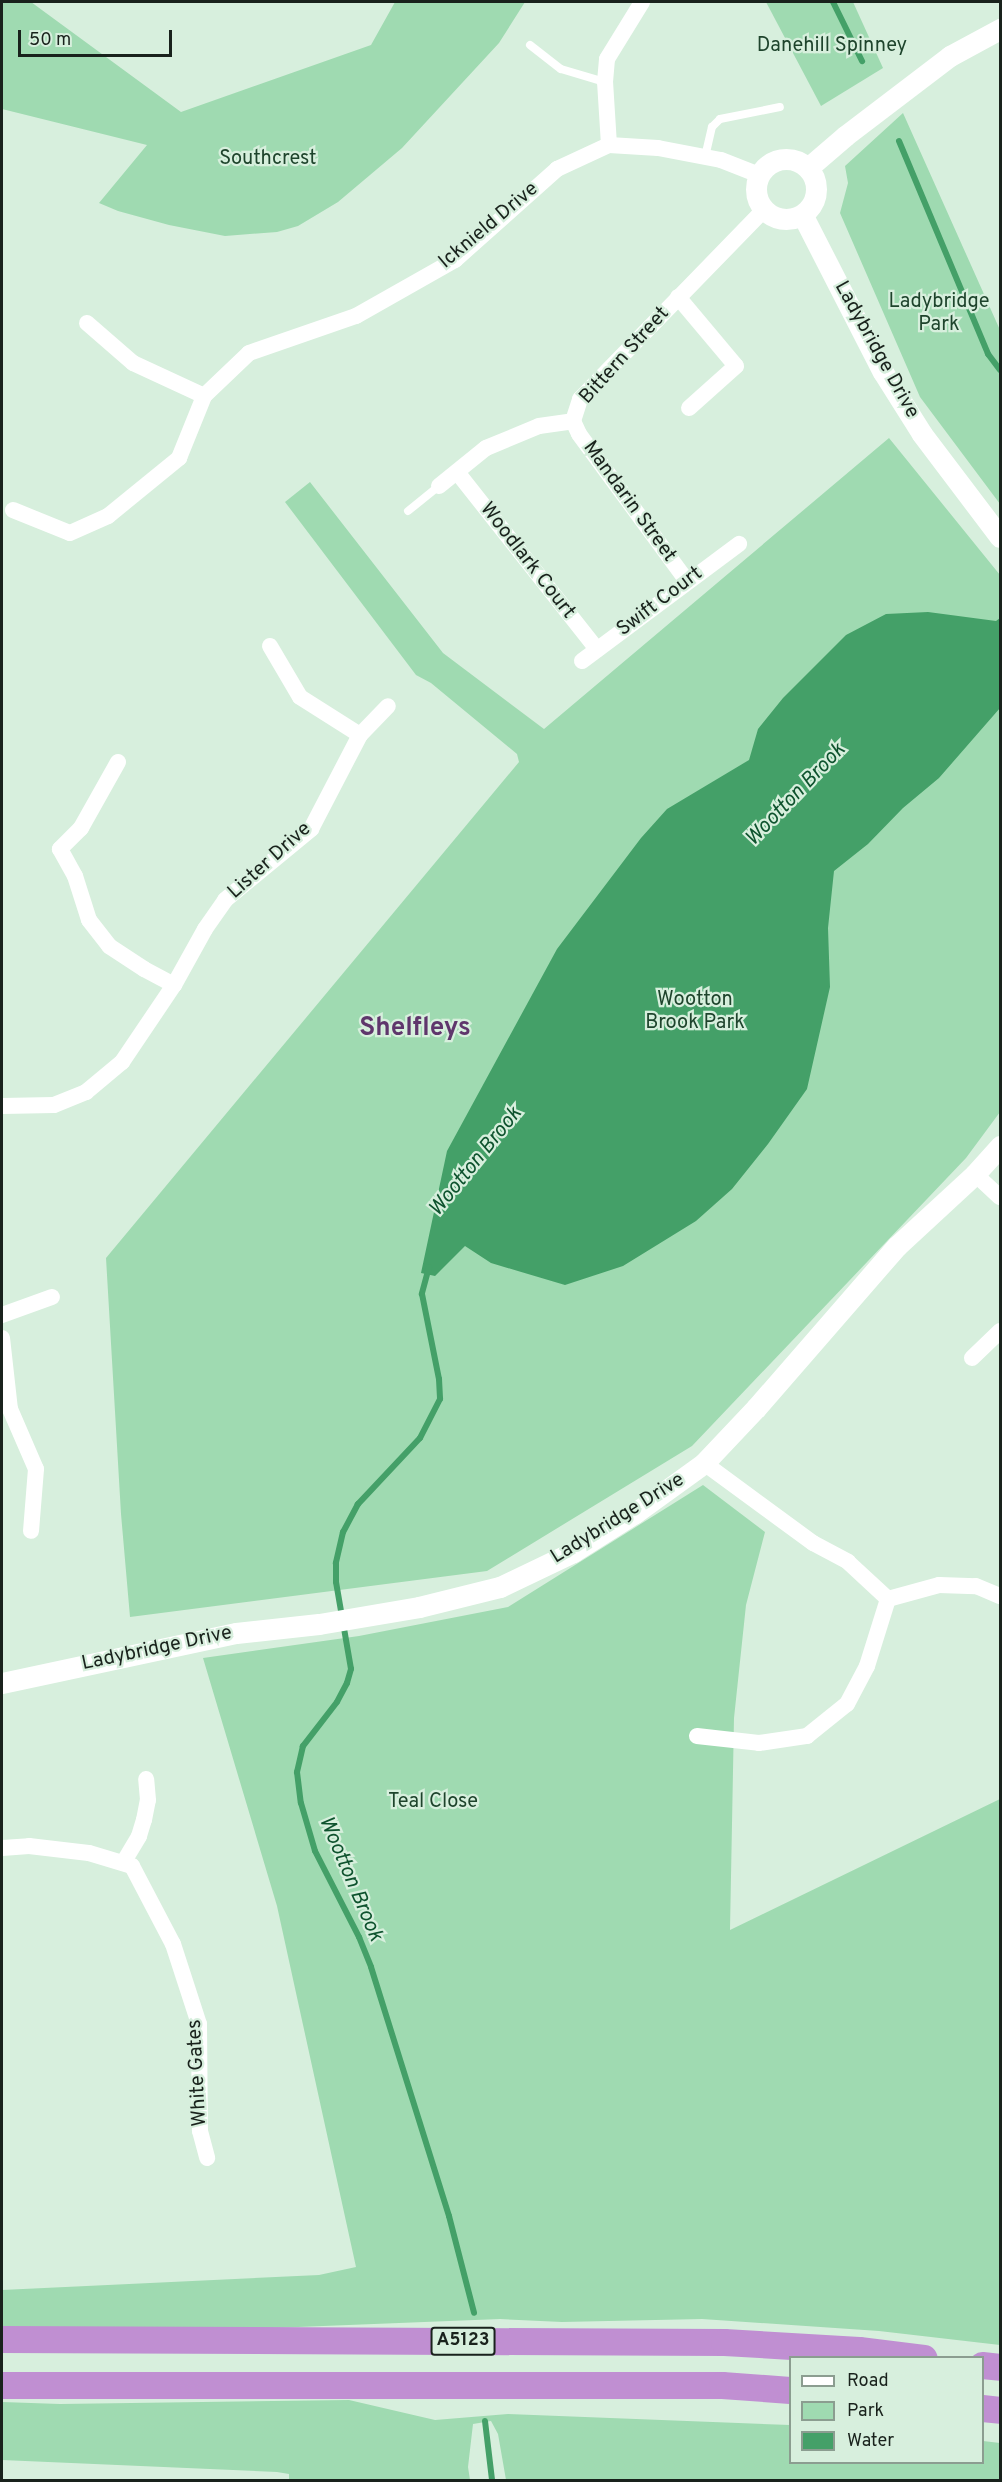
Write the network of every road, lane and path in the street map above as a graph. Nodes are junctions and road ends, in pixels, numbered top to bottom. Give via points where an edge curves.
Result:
1 (642, 2) edge
2 (1000, 29) edge
3 (530, 45) dead end
4 (605, 82) junction
5 (780, 106) dead end
6 (609, 145) junction
7 (705, 157) junction
8 (809, 167) junction
9 (759, 175) junction
10 (763, 211) junction
11 (802, 216) junction
12 (678, 297) junction
13 (87, 323) dead end
14 (204, 396) junction
15 (689, 408) dead end
16 (573, 421) junction
17 (457, 472) junction
18 (439, 486) joint
19 (13, 510) dead end
20 (408, 511) dead end
21 (1000, 537) edge
22 (739, 544) dead end
23 (687, 581) junction
24 (270, 646) dead end
25 (597, 650) junction
26 (582, 661) dead end
27 (388, 706) dead end
28 (360, 735) junction
29 (118, 762) dead end
30 (174, 985) junction
31 (2, 1106) edge
32 (1000, 1146) edge
33 (975, 1174) junction
34 (1000, 1197) edge
35 (52, 1297) dead end
36 (2, 1315) edge
37 (1000, 1331) edge
38 (2, 1338) edge
39 (972, 1358) dead end
40 (704, 1463) junction
41 (31, 1531) dead end
42 (1000, 1596) edge
43 (888, 1599) junction
44 (2, 1683) edge
45 (697, 1736) dead end
46 (146, 1779) dead end
47 (2, 1848) edge
48 (123, 1863) junction
49 (207, 2158) dead end
50 (2, 2339) edge
51 (908, 2356) edge
52 (984, 2365) edge
53 (1000, 2367) edge
54 (2, 2385) edge
55 (789, 2390) edge
56 (984, 2408) edge
57 (1000, 2410) edge

1 - 4 street via 607,59
2 - 8 street via 950,56
3 - 4 lane via 561,69
4 - 6 street
5 - 7 lane via 720,119 712,127
6 - 7 street, Icknield Drive via 658,148
6 - 14 street, Icknield Drive via 557,169 455,260 356,316 249,353
7 - 9 street, Icknield Drive via 742,166
8 - 9 street via 797,160 784,159 773,161
8 - 11 street via 817,188 811,208
9 - 10 street via 756,189
10 - 11 street via 780,219
10 - 12 street, Bittern Street
11 - 21 street, Ladybridge Drive via 889,381 922,434
12 - 15 street via 736,366
12 - 16 street, Bittern Street via 580,399
13 - 14 street via 133,363
14 - 19 street, Icknield Drive via 179,458 108,516 70,533
16 - 17 street, Bittern Street via 539,426 486,448
16 - 23 street, Mandarin Street
17 - 18 street, Bittern Street
17 - 25 street, Woodlark Court
18 - 20 lane
22 - 23 street, Swift Court
23 - 25 street, Swift Court
24 - 28 street via 300,697
25 - 26 street, Swift Court
27 - 28 street, Lister Drive
28 - 30 street, Lister Drive via 311,829 225,900
29 - 30 street via 81,828 60,849 75,876 89,920 109,946
30 - 31 street, Lister Drive via 122,1062 86,1092 54,1105
32 - 33 street, Ladybridge Drive
33 - 34 street
33 - 40 street, Ladybridge Drive via 897,1246
35 - 36 street
37 - 39 street
38 - 41 street via 10,1409 36,1469
40 - 43 street via 813,1543 848,1562
40 - 44 street, Ladybridge Drive via 573,1552 500,1587 419,1607 236,1633
42 - 43 street via 976,1586 939,1585
43 - 45 street via 867,1666 847,1704 807,1736 759,1743
46 - 48 street via 148,1800 140,1836
47 - 48 street via 29,1846 89,1852
48 - 49 street, White Gates via 132,1866 173,1944 199,2024 200,2131
50 - 51 highway, A5123 via 712,2342
52 - 53 highway
54 - 55 highway, A5123 via 686,2385
56 - 57 highway

